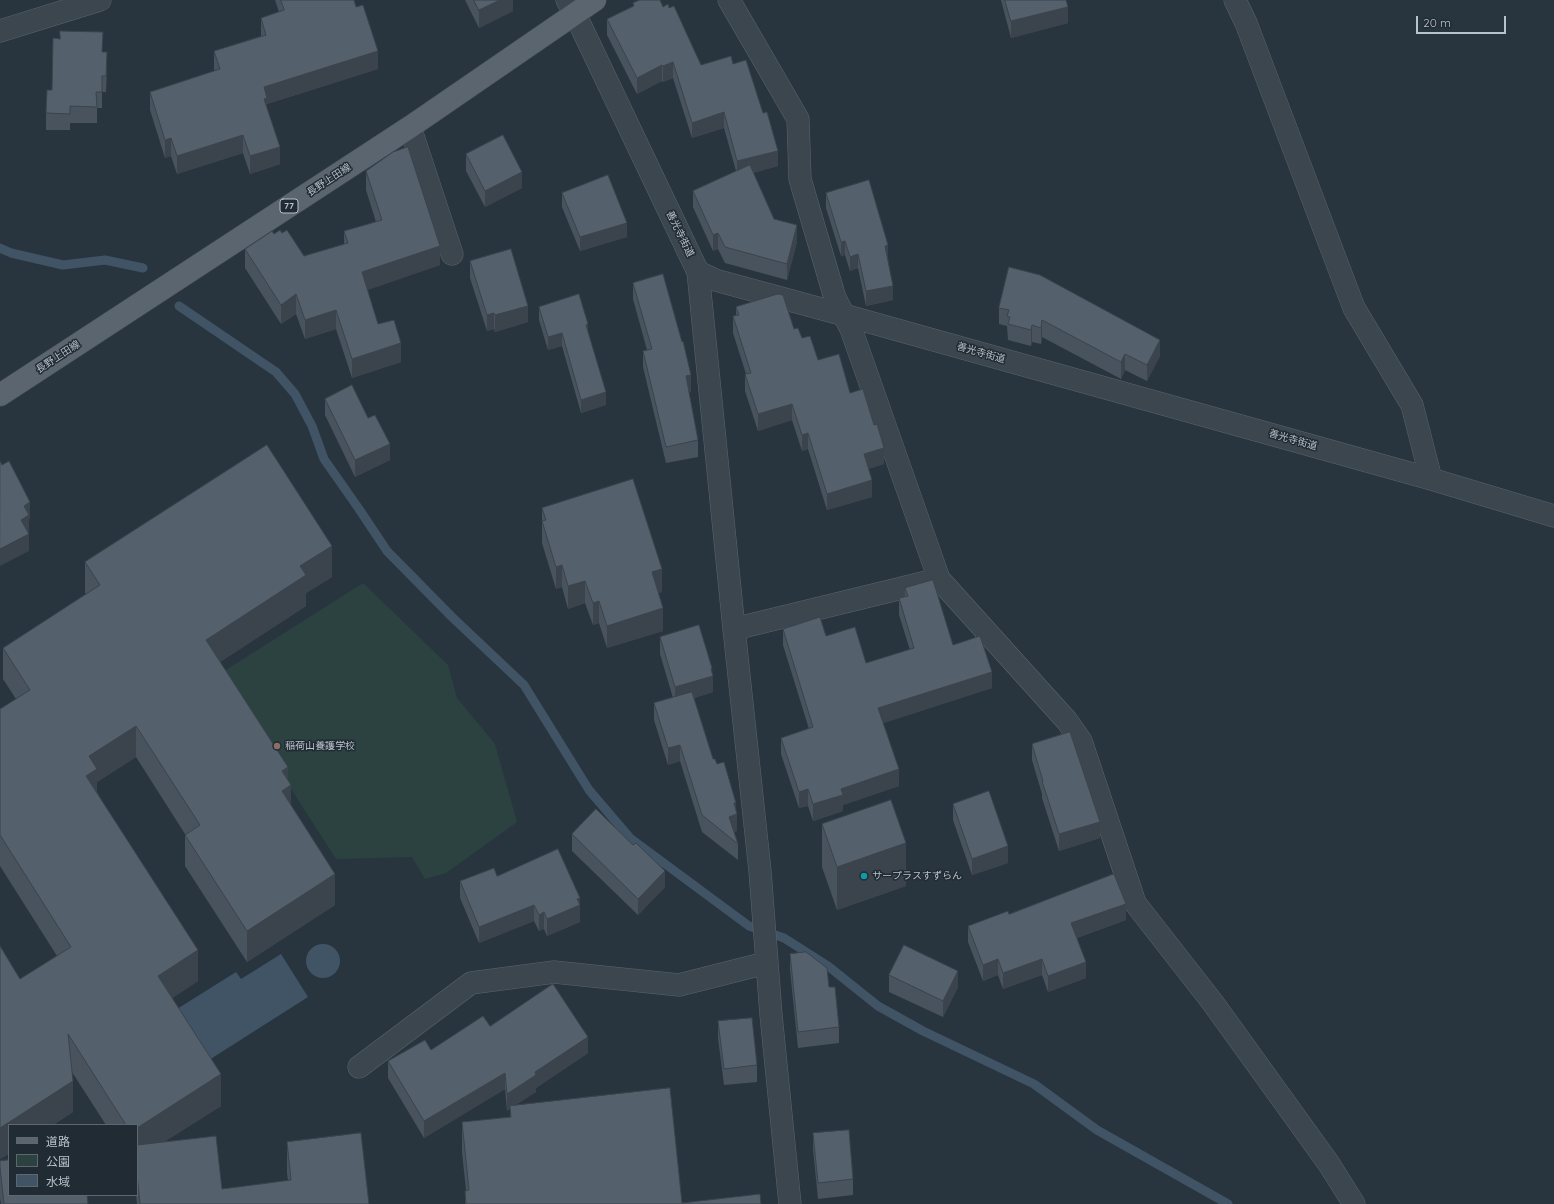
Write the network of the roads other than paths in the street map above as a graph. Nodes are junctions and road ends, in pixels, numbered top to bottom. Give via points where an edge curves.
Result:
1 (100, 0) edge
2 (595, 0) edge
3 (730, 0) edge
4 (1235, 0) edge
5 (571, 7) edge
6 (0, 31) edge
7 (410, 127) junction
8 (452, 254) dead end
9 (698, 272) junction
10 (844, 315) junction
11 (0, 395) edge
12 (1431, 479) junction
13 (1554, 516) edge
14 (939, 579) junction
15 (734, 629) junction
16 (766, 963) junction
17 (359, 1067) dead end
18 (790, 1204) edge
19 (1354, 1204) edge

1 - 6 street
2 - 5 main road, 長野上田線 / 77
3 - 10 street via 798,119 800,179 835,298
4 - 12 street via 1354,308 1412,405
5 - 7 main road, 長野上田線 / 77
5 - 9 street, 善光寺街道
7 - 8 street
7 - 11 main road, 長野上田線 / 77
9 - 10 street, 善光寺街道 via 715,280
9 - 15 street
10 - 12 street, 善光寺街道
10 - 14 street
12 - 13 street, 善光寺街道
14 - 15 street
14 - 19 street via 1067,721 1081,741 1135,904 1218,1009 1329,1164
15 - 16 street via 760,871
16 - 17 street via 679,985 554,972 471,983
16 - 18 street

